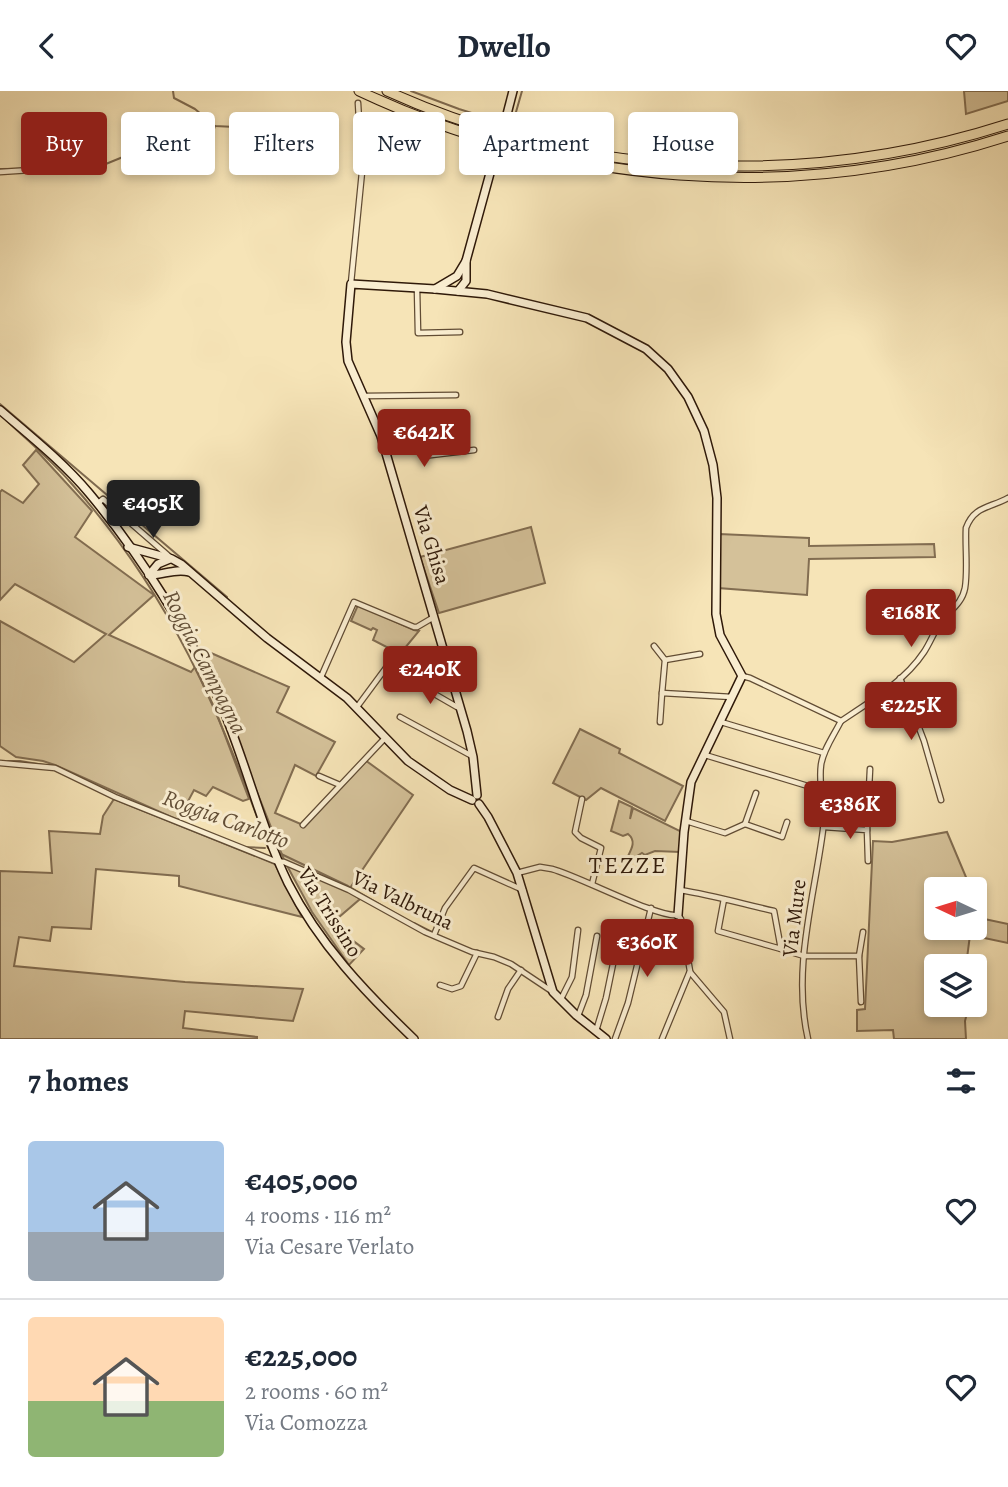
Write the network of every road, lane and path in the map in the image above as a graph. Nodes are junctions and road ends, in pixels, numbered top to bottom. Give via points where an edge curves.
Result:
1 (359, 91) edge
2 (387, 91) edge
3 (512, 93) edge
4 (358, 103) dead end
5 (507, 112) edge
6 (1008, 124) edge
7 (1008, 136) edge
8 (21, 171) edge
9 (0, 172) edge
10 (490, 175) edge
11 (466, 261) junction
12 (467, 274) junction
13 (457, 276) junction
14 (351, 284) junction
15 (417, 287) junction
16 (435, 289) junction
17 (458, 291) junction
18 (483, 294) junction
19 (460, 332) dead end
20 (456, 395) dead end
21 (363, 397) junction
22 (0, 410) edge
23 (381, 436) junction
24 (474, 450) dead end
25 (1008, 498) edge
26 (97, 504) junction
27 (128, 547) junction
28 (172, 559) junction
29 (190, 572) junction
30 (166, 574) junction
31 (149, 575) junction
32 (161, 593) junction
33 (435, 617) junction
34 (654, 646) dead end
35 (700, 654) dead end
36 (666, 660) junction
37 (391, 661) dead end
38 (742, 676) junction
39 (321, 677) junction
40 (405, 677) dead end
41 (900, 678) junction
42 (662, 693) junction
43 (732, 697) junction
44 (460, 706) junction
45 (357, 707) junction
46 (400, 717) dead end
47 (720, 721) junction
48 (841, 721) junction
49 (660, 722) dead end
50 (386, 737) junction
51 (824, 753) junction
52 (704, 755) junction
53 (473, 757) junction
54 (0, 764) edge
55 (870, 769) dead end
56 (319, 776) dead end
57 (340, 785) junction
58 (821, 790) junction
59 (756, 793) dead end
60 (582, 799) dead end
61 (476, 800) junction
62 (941, 800) dead end
63 (686, 821) junction
64 (787, 822) dead end
65 (745, 824) junction
66 (303, 825) dead end
67 (824, 827) junction
68 (867, 830) junction
69 (868, 861) dead end
70 (279, 862) junction
71 (517, 873) junction
72 (592, 884) junction
73 (523, 890) junction
74 (680, 890) junction
75 (724, 899) junction
76 (651, 908) junction
77 (678, 915) junction
78 (578, 930) dead end
79 (863, 932) dead end
80 (434, 935) junction
81 (597, 936) dead end
82 (781, 949) junction
83 (477, 953) junction
84 (804, 956) junction
85 (859, 956) junction
86 (613, 964) dead end
87 (521, 969) junction
88 (690, 971) junction
89 (440, 985) dead end
90 (553, 992) junction
91 (561, 999) junction
92 (861, 1002) dead end
93 (498, 1017) dead end
94 (578, 1017) junction
95 (596, 1031) junction
96 (414, 1039) edge
97 (606, 1039) edge
98 (615, 1039) edge
99 (662, 1039) edge
100 (730, 1039) edge
101 (808, 1039) edge

1 - 7 highway via 453,130 509,147 659,174 808,175 877,167
2 - 6 highway via 517,137 587,153 665,163 732,166 881,155
3 - 5 street
4 - 14 street, Via Ghisa via 361,191
8 - 9 street
10 - 11 street
11 - 12 street
11 - 13 street
12 - 17 street
12 - 18 street
13 - 16 street
13 - 17 street
14 - 15 street
14 - 21 street, Via Ghisa via 346,352
15 - 16 street
15 - 19 street via 418,333
16 - 17 street
17 - 18 street
18 - 38 street via 587,318 646,349 688,397 713,465 720,635
20 - 21 street
21 - 23 street, Via Ghisa
22 - 26 street, Via Trissino
23 - 24 street via 405,441 423,456
23 - 33 street, Via Ghisa
25 - 41 street via 969,519 961,599
26 - 27 street, Via Trissino
26 - 28 street via 103,499
27 - 28 street
27 - 31 street, Via Trissino
28 - 29 street
28 - 31 street via 162,560
29 - 30 street
29 - 39 street
30 - 31 street
30 - 32 street
31 - 32 street, Via Trissino
32 - 70 street, Via Trissino via 223,708
33 - 39 street via 414,627 354,602
33 - 44 street, Via Ghisa
34 - 36 street
35 - 36 street
36 - 42 street
37 - 45 street
38 - 43 street
38 - 48 street
39 - 45 street
40 - 44 street
41 - 48 street
41 - 62 street
42 - 43 street
42 - 49 street
43 - 47 street
44 - 53 street, Via Ghisa
45 - 50 street
46 - 53 street
47 - 51 street
47 - 52 street
48 - 51 street, Via Mure
50 - 57 street
50 - 61 street via 421,771
51 - 58 street, Via Mure
52 - 58 street
52 - 63 street via 691,782
53 - 61 street, Via Ghisa
54 - 70 street, Via Valbruna via 55,768 115,797
55 - 68 street
56 - 57 street
57 - 66 street
58 - 67 street, Via Mure
59 - 65 street
60 - 72 street via 575,832 601,848
61 - 71 street
63 - 65 street via 725,833
63 - 74 street
64 - 65 street via 782,837
67 - 68 street
67 - 84 street, Via Mure
68 - 69 street
70 - 80 street, Via Valbruna via 349,890
70 - 96 street, Via Trissino via 317,932 349,975
71 - 72 street via 540,867
71 - 73 street
72 - 76 street
73 - 80 street via 474,868 445,908
73 - 90 street
74 - 75 street
74 - 77 street
75 - 82 street via 774,911
75 - 82 street via 718,932
76 - 77 street
76 - 98 street
77 - 88 street
78 - 91 street via 572,977
79 - 85 street
80 - 83 street, Via Valbruna
81 - 94 street
82 - 84 street
83 - 87 street, Via Valbruna
83 - 89 street via 461,986
84 - 85 street
84 - 101 street, Via Mure
85 - 92 street
86 - 95 street
87 - 90 street, Via Valbruna
87 - 93 street
88 - 99 street
88 - 100 street via 724,1012
90 - 91 street
91 - 94 street
94 - 95 street
95 - 97 street

